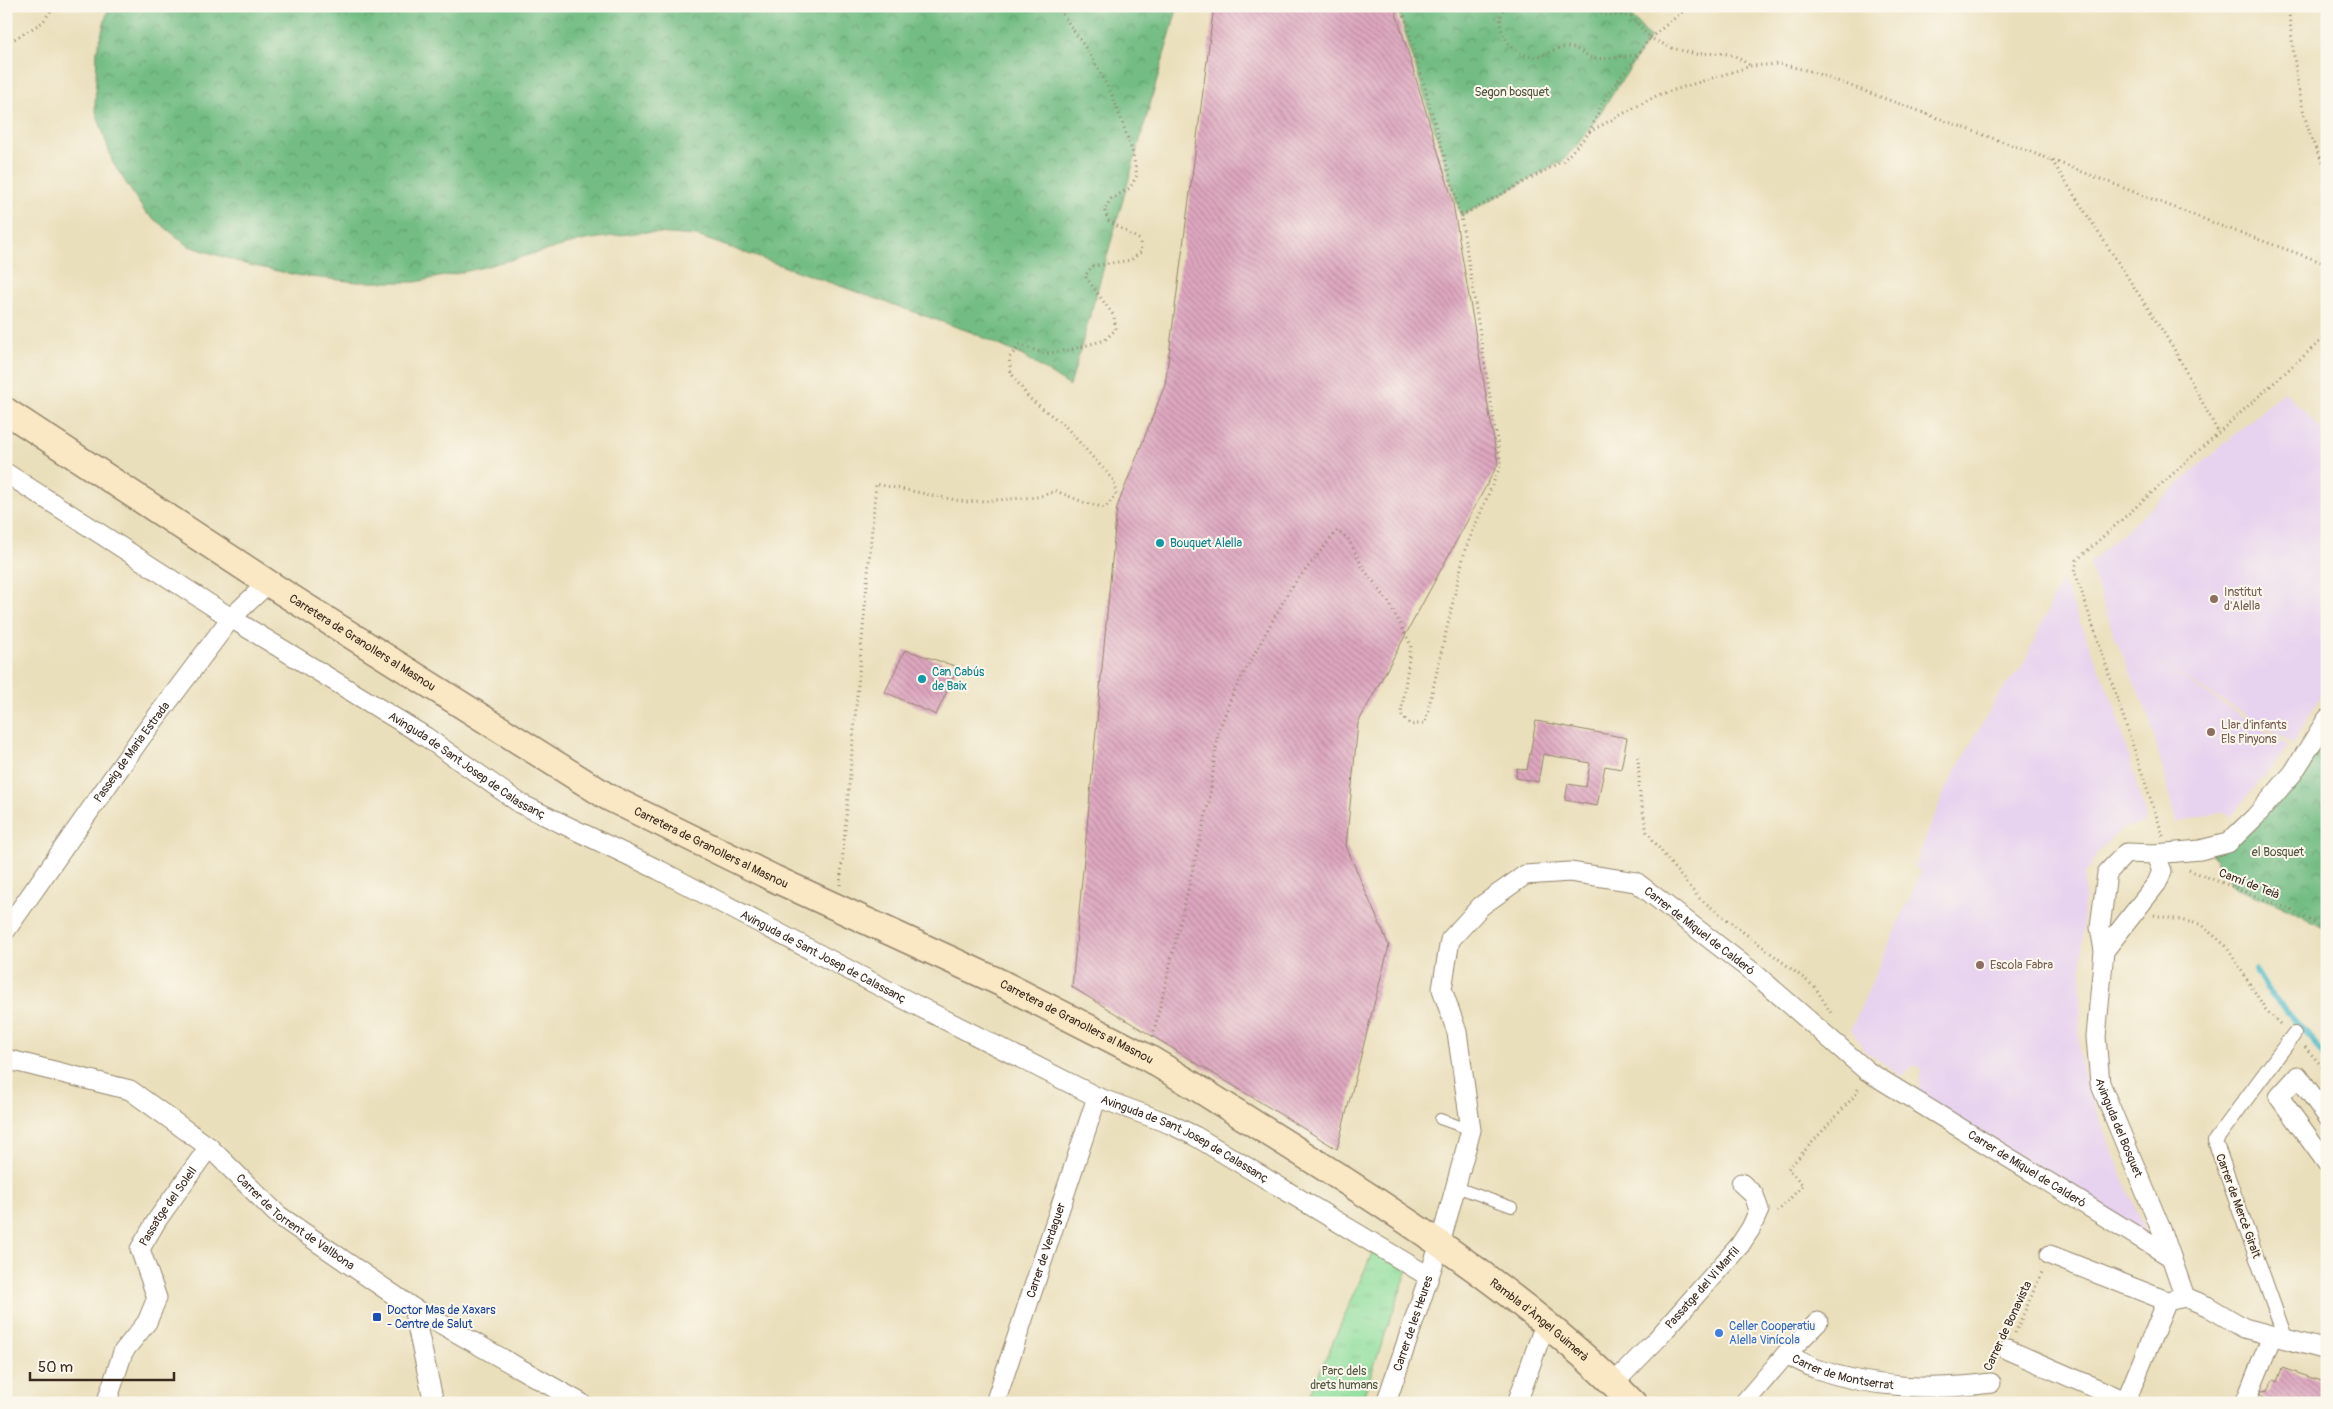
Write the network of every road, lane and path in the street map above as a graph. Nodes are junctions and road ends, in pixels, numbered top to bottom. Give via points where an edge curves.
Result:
1 (54, 6) edge
2 (1057, 6) edge
3 (1402, 6) edge
4 (1506, 6) edge
5 (1594, 6) edge
6 (1623, 6) edge
7 (1690, 6) edge
8 (2288, 6) edge
9 (1632, 16) junction
10 (1650, 38) junction
11 (6, 44) edge
12 (1637, 55) junction
13 (1751, 66) junction
14 (1588, 133) junction
15 (2052, 160) junction
16 (2327, 167) edge
17 (1461, 216) junction
18 (2327, 264) edge
19 (2327, 335) edge
20 (6, 411) edge
21 (2218, 432) junction
22 (6, 473) edge
23 (268, 583) junction
24 (231, 618) junction
25 (2327, 719) edge
26 (1638, 757) dead end
27 (2162, 859) junction
28 (838, 910) junction
29 (2136, 911) junction
30 (6, 930) edge
31 (2327, 930) edge
32 (2104, 951) junction
33 (2291, 1034) junction
34 (1841, 1048) junction
35 (1148, 1058) junction
36 (6, 1059) edge
37 (1867, 1070) junction
38 (2327, 1072) edge
39 (1097, 1097) junction
40 (2327, 1116) edge
41 (1440, 1119) dead end
42 (1471, 1130) junction
43 (209, 1147) junction
44 (2327, 1163) edge
45 (1741, 1182) dead end
46 (1456, 1187) junction
47 (1512, 1207) dead end
48 (1756, 1216) junction
49 (1440, 1244) junction
50 (2050, 1255) joint
51 (2171, 1257) junction
52 (1428, 1276) junction
53 (2176, 1299) junction
54 (413, 1308) junction
55 (1818, 1322) dead end
56 (1544, 1324) junction
57 (2279, 1338) junction
58 (2008, 1350) joint
59 (2327, 1350) edge
60 (1786, 1354) junction
61 (1991, 1383) dead end
62 (1623, 1396) edge
63 (2127, 1402) edge
64 (108, 1403) edge
65 (434, 1403) edge
66 (581, 1403) edge
67 (996, 1403) edge
68 (1386, 1403) edge
69 (1517, 1403) edge
70 (1744, 1403) edge
71 (2245, 1403) edge

1 - 11 path via 43,22
2 - 28 path via 1093,58 1113,97 1132,150 1137,175 1130,188 1112,199 1104,210 1109,221 1140,240 1141,252 1131,260 1092,266 1085,276 1114,316 1116,329 1105,340 1045,354 1020,345 1009,358 1011,372 1028,398 1064,424 1114,481 1116,495 1105,508 1056,491 1038,496 966,502 876,484
3 - 17 path
4 - 12 path via 1499,23 1502,34 1513,47 1529,56 1545,55 1569,47 1594,58
5 - 9 path via 1603,15
6 - 9 path
7 - 10 path
8 - 16 path via 2306,129
9 - 10 path
10 - 12 path
10 - 13 path via 1696,54 1735,56
12 - 14 path via 1605,98
13 - 14 path via 1658,95
13 - 15 path via 1780,64 1810,71
14 - 17 path via 1563,161
15 - 18 path via 2224,228
15 - 21 path via 2173,347
17 - 35 path via 1501,464 1465,550 1425,722 1411,725 1401,715 1411,645 1388,601 1363,568 1348,538 1337,532 1290,589 1233,693 1218,733 1209,801
19 - 21 path
20 - 23 main road, Carretera de Granollers al Masnou
21 - 27 path via 2077,560 2075,572
22 - 24 street, Avinguda de Sant Josep de Calassanç
23 - 24 street, Passeig de Maria Estrada
23 - 28 main road, Carretera de Granollers al Masnou via 608,797
24 - 30 street, Passeig de Maria Estrada via 140,739
24 - 39 street, Avinguda de Sant Josep de Calassanç via 426,737 521,804 659,870
25 - 27 street, Avinguda del Bosquet via 2293,773 2228,843
26 - 34 path via 1640,797 1647,832 1700,898 1815,987 1843,1033
27 - 29 street via 2157,883
27 - 31 path, Camí de Teià via 2287,908
27 - 32 street, Avinguda del Bosquet via 2126,853 2107,873 2100,928
28 - 35 main road, Carretera de Granollers al Masnou via 999,982
29 - 32 street
29 - 33 path via 2200,924 2226,946 2266,1010
32 - 51 street, Avinguda del Bosquet via 2096,1038 2100,1082
33 - 38 path
33 - 57 street, Carrer de Mercè Giralt via 2215,1141
34 - 37 street, Carrer de Miquel de Calderó
34 - 42 street, Carrer de Miquel de Calderó via 1754,973 1636,882 1570,872 1525,875 1481,906 1450,940 1442,989 1457,1032
35 - 49 main road, Carretera de Granollers al Masnou
36 - 43 street, Carrer de Torrent de Vallbona via 130,1090
37 - 48 path via 1856,1094 1788,1169 1803,1186 1775,1214
37 - 51 street, Carrer de Miquel de Calderó
39 - 52 street, Avinguda de Sant Josep de Calassanç via 1170,1124 1222,1150
39 - 67 street, Carrer de Verdaguer
40 - 44 street via 2298,1076 2279,1097
41 - 42 lane
42 - 46 street, Carrer de Miquel de Calderó
43 - 54 street, Carrer de Torrent de Vallbona via 278,1215
43 - 64 street, Passatge del Solell via 140,1249 157,1298 147,1322 123,1352 106,1400
45 - 48 street via 1754,1196 1759,1210
46 - 47 lane
46 - 49 street, Carrer de Miquel de Calderó
48 - 62 street, Passatge del Vi Marfil via 1740,1245 1656,1340
49 - 52 street, Carrer de les Heures
49 - 56 main road, Rambla d'Àngel Guimerà
50 - 53 street
50 - 58 path, Carrer de Bonavista
51 - 53 street, Avinguda del Bosquet
52 - 68 street, Carrer de les Heures
53 - 57 street via 2208,1306 2244,1328
53 - 63 street
54 - 65 street
54 - 66 street, Carrer de Torrent de Vallbona
55 - 60 street, Carrer de Montserrat
56 - 62 main road, Rambla d'Àngel Guimerà
56 - 69 street
57 - 59 street
57 - 71 street
58 - 63 street
60 - 61 street, Carrer de Montserrat via 1816,1369 1859,1380 1933,1387
60 - 70 street, Carrer de Montserrat

